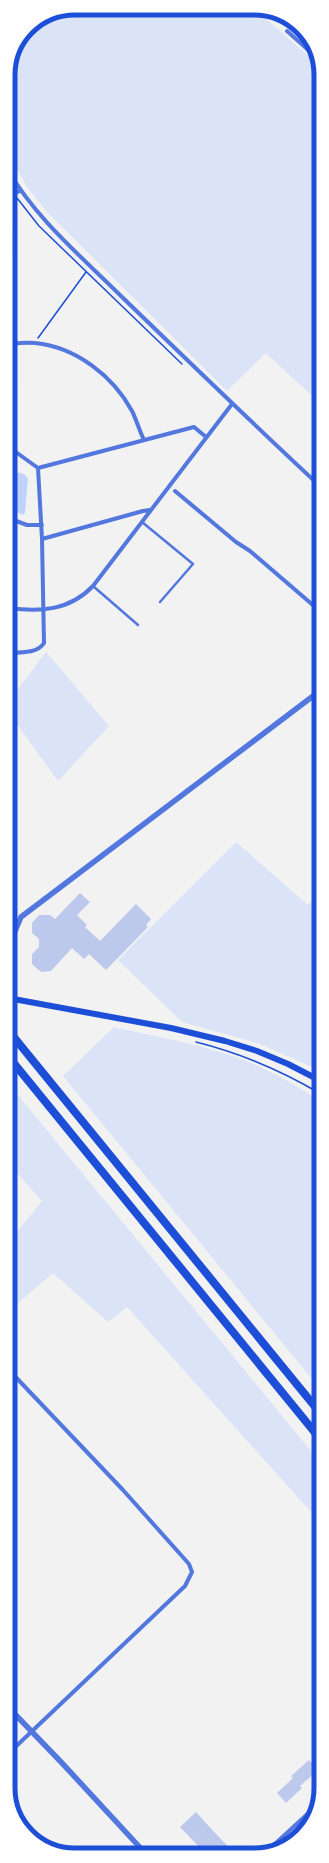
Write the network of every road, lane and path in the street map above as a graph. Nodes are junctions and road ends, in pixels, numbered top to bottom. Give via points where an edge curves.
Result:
1 (287, 31) dead end
2 (309, 51) edge
3 (15, 182) edge
4 (20, 190) junction
5 (15, 192) edge
6 (86, 272) dead end
7 (34, 343) junction
8 (15, 344) edge
9 (232, 404) junction
10 (206, 437) junction
11 (144, 440) junction
12 (15, 453) edge
13 (38, 468) junction
14 (314, 480) edge
15 (176, 491) dead end
16 (150, 510) junction
17 (15, 521) edge
18 (142, 522) junction
19 (42, 525) junction
20 (42, 539) junction
21 (92, 586) junction
22 (160, 602) dead end
23 (314, 606) edge
24 (15, 608) edge
25 (44, 609) junction
26 (138, 625) dead end
27 (15, 652) edge
28 (314, 695) edge
29 (15, 927) edge
30 (15, 999) edge
31 (15, 1039) edge
32 (191, 1041) dead end
33 (15, 1065) edge
34 (314, 1077) edge
35 (314, 1090) edge
36 (15, 1376) edge
37 (314, 1405) edge
38 (314, 1431) edge
39 (15, 1715) edge
40 (31, 1731) junction
41 (15, 1746) edge
42 (308, 1813) edge
43 (274, 1844) edge
44 (140, 1848) edge

1 - 2 street
3 - 4 street
4 - 5 street
4 - 9 street via 65,240
6 - 7 path
7 - 8 street
7 - 11 street via 73,354 85,360 108,379 131,410
9 - 10 street
9 - 14 street
10 - 11 street via 194,427
10 - 16 street
11 - 13 street
12 - 13 street
13 - 19 street
15 - 23 street
16 - 18 street
16 - 20 street
17 - 19 street via 27,525
18 - 21 street
18 - 22 lane via 192,564
19 - 20 street
20 - 25 street
21 - 25 street via 74,602
21 - 26 lane
24 - 25 street
25 - 27 street via 44,643 40,649
28 - 29 street via 21,916
30 - 34 main road via 164,1026 225,1041 257,1051
31 - 37 highway
32 - 35 path via 227,1050
33 - 38 highway
36 - 40 street via 123,1490 189,1564 192,1572 185,1586
39 - 40 street
40 - 41 street
40 - 44 street
42 - 43 street

